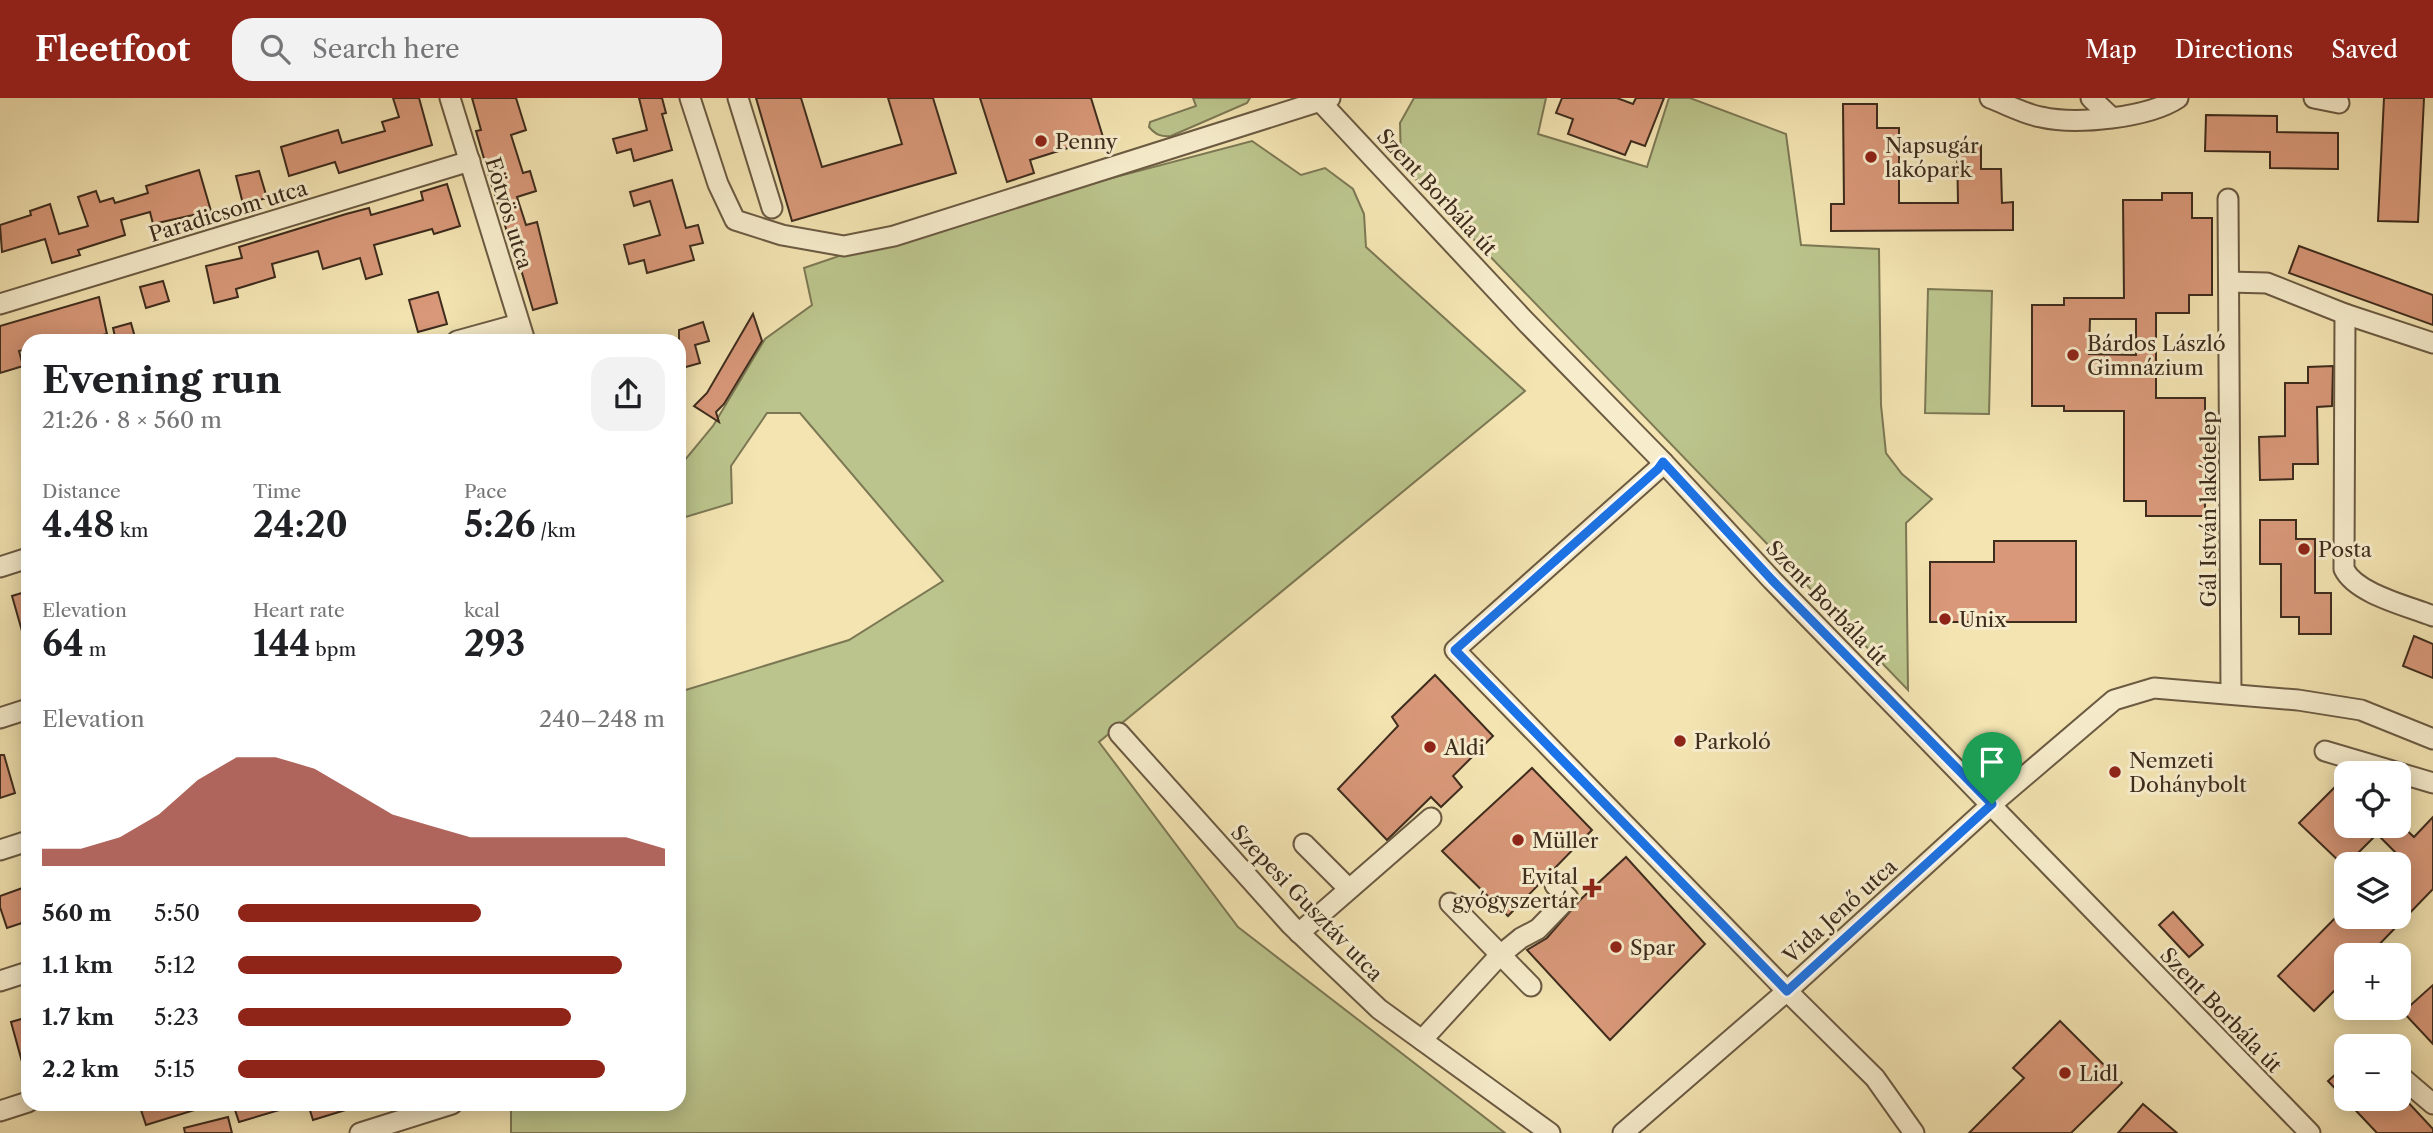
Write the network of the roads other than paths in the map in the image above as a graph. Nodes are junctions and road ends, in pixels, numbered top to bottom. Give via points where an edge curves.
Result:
1 (450, 98) edge
2 (690, 98) edge
3 (738, 98) edge
4 (1990, 98) edge
5 (2091, 98) edge
6 (2178, 98) edge
7 (2315, 98) edge
8 (1322, 99) edge
9 (2339, 103) dead end
10 (2111, 117) junction
11 (470, 161) junction
12 (2228, 199) dead end
13 (772, 208) dead end
14 (2230, 282) junction
15 (0, 303) edge
16 (2345, 314) junction
17 (522, 332) edge
18 (2433, 343) edge
19 (1663, 462) junction
20 (21, 560) edge
21 (0, 566) edge
22 (2433, 616) edge
23 (2231, 693) junction
24 (21, 711) edge
25 (0, 718) edge
26 (1119, 733) dead end
27 (2433, 739) edge
28 (2325, 751) dead end
29 (2433, 783) edge
30 (1992, 804) junction
31 (1431, 818) dead end
32 (21, 843) edge
33 (1304, 844) dead end
34 (0, 850) edge
35 (1555, 885) dead end
36 (1349, 889) junction
37 (1450, 903) dead end
38 (1299, 933) junction
39 (1499, 956) junction
40 (21, 974) edge
41 (0, 981) edge
42 (1531, 986) dead end
43 (1787, 991) junction
44 (1422, 1040) junction
45 (2411, 1085) edge
46 (21, 1104) edge
47 (2433, 1104) edge
48 (0, 1111) edge
49 (430, 1111) edge
50 (2308, 1132) edge
51 (360, 1133) edge
52 (1550, 1133) edge
53 (1623, 1133) edge
54 (1914, 1133) edge

1 - 11 street, Eötvös utca
2 - 8 street via 735,220 782,235 844,246 894,236
3 - 13 street
4 - 10 street via 2040,117
5 - 10 street
6 - 10 street via 2152,110
7 - 9 street
8 - 19 street, Szent Borbála út via 1536,332
11 - 15 street, Paradicsom utca
11 - 17 street, Eötvös utca
12 - 14 street, Gál István lakótelep
14 - 16 street via 2267,283
14 - 23 street, Gál István lakótelep
16 - 18 street
16 - 22 street via 2344,569 2369,592
19 - 30 street, Szent Borbála út
19 - 43 street via 1455,650
20 - 21 street
23 - 27 street, Vida Jenő utca via 2361,710
23 - 30 street, Vida Jenő utca via 2154,688 2114,700
24 - 25 street
26 - 38 street, Szepesi Gusztáv utca
28 - 29 street
30 - 43 street, Vida Jenő utca
30 - 50 street, Szent Borbála út
31 - 36 street
32 - 34 street
33 - 36 street
35 - 39 street via 1568,898 1538,929
36 - 38 street
37 - 39 street
38 - 44 street, Szepesi Gusztáv utca via 1379,1009
39 - 42 street
39 - 44 street
40 - 41 street
43 - 53 street, Vida Jenő utca
43 - 54 street via 1875,1078
44 - 52 street, Szepesi Gusztáv utca
45 - 47 street
46 - 48 street
49 - 51 street

